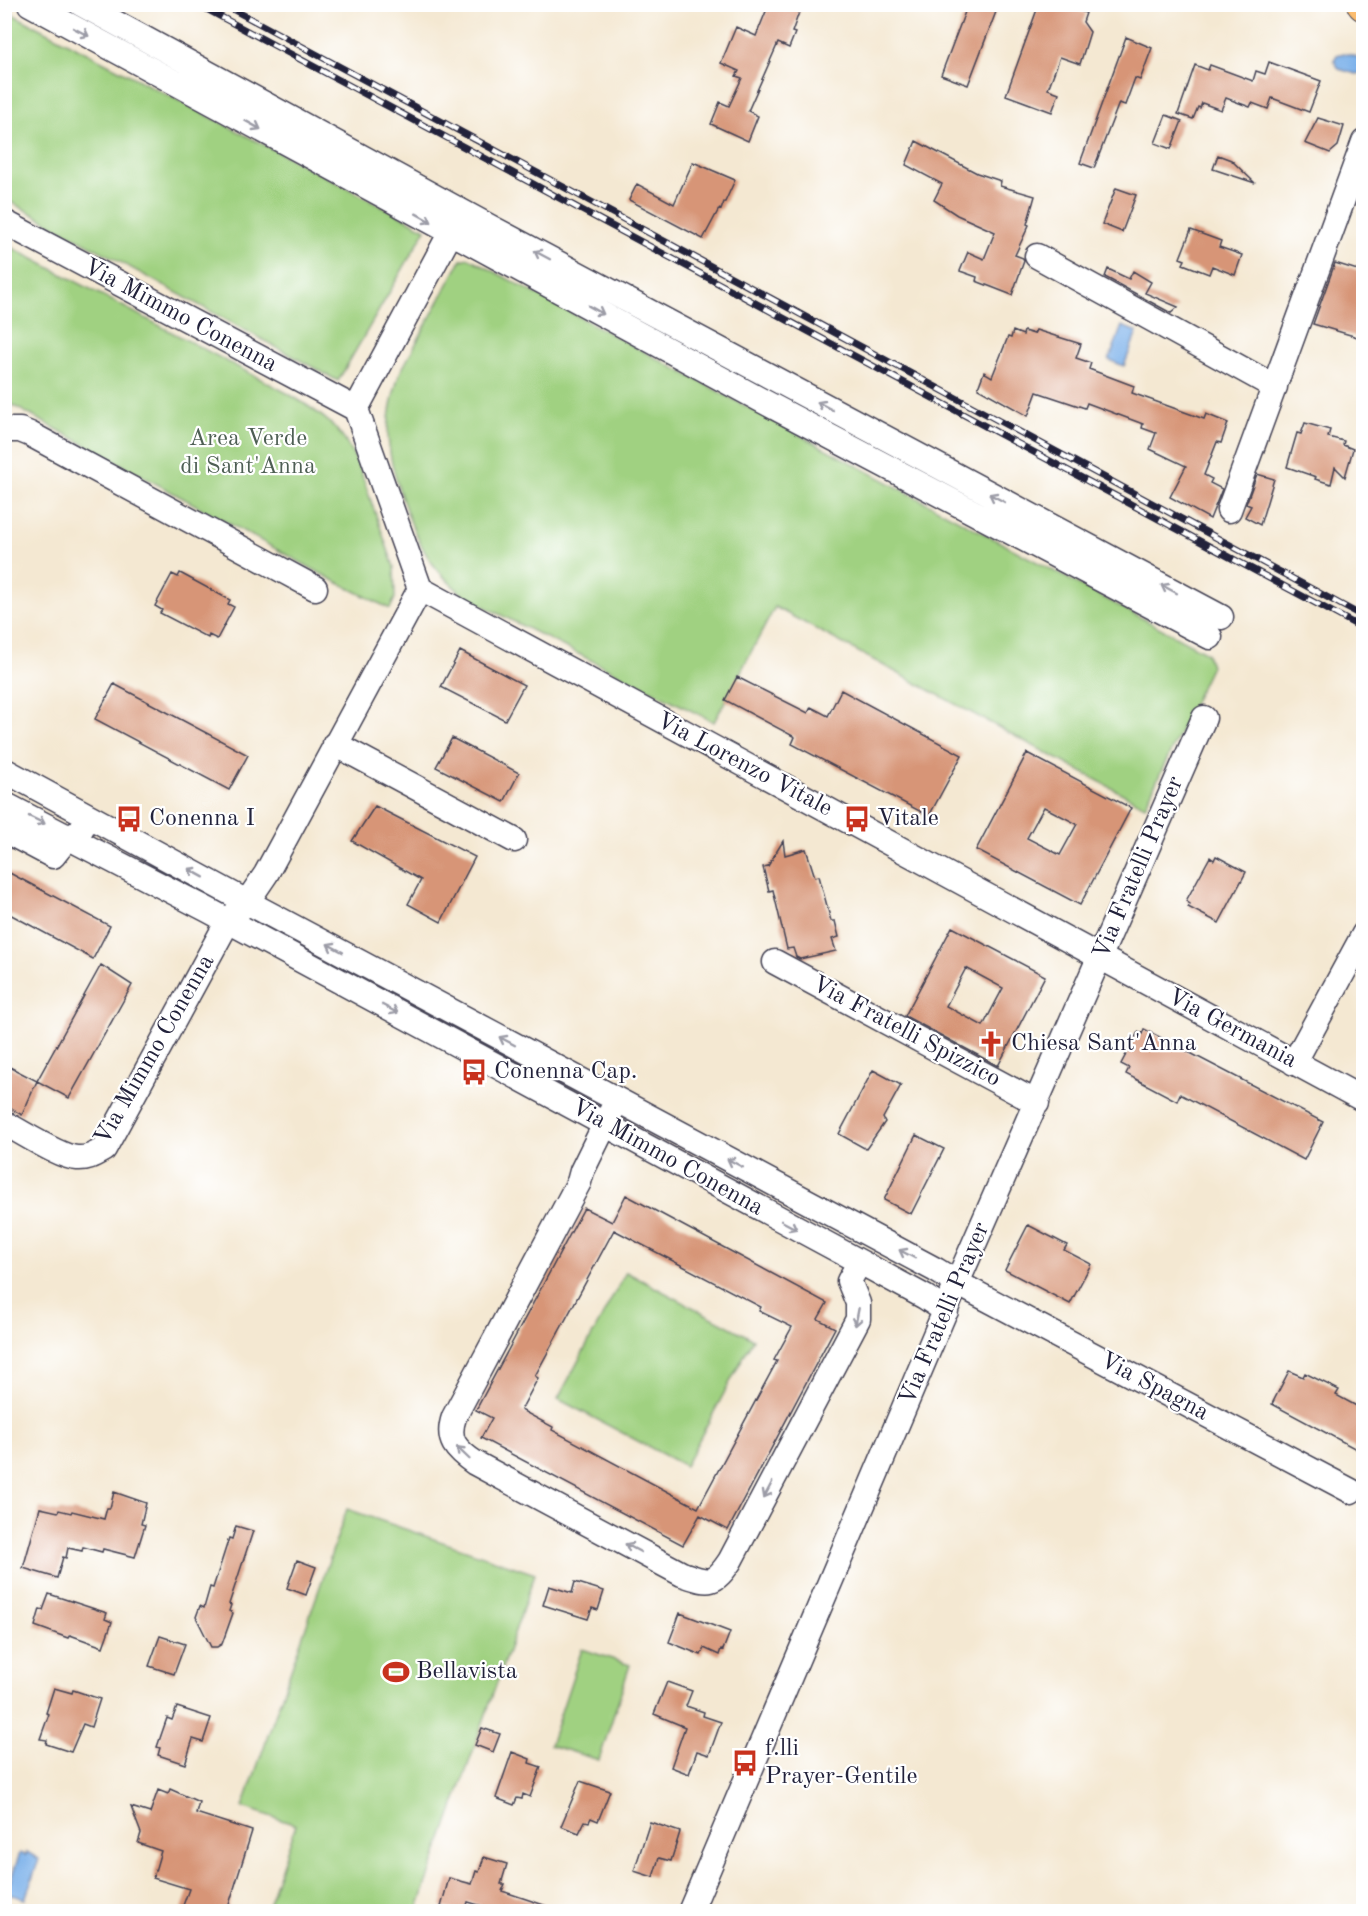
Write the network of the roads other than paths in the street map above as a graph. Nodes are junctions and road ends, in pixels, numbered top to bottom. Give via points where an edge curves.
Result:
1 (30, 4) edge
2 (81, 4) edge
3 (1364, 142) edge
4 (462, 212) junction
5 (4, 222) edge
6 (450, 233) junction
7 (1037, 256) dead end
8 (1275, 387) junction
9 (356, 409) junction
10 (4, 430) edge
11 (1229, 510) dead end
12 (315, 588) dead end
13 (420, 590) junction
14 (1204, 718) dead end
15 (335, 744) junction
16 (4, 770) edge
17 (4, 804) edge
18 (82, 812) junction
19 (4, 830) edge
20 (126, 834) junction
21 (69, 836) junction
22 (514, 840) dead end
23 (118, 862) junction
24 (247, 902) junction
25 (228, 921) junction
26 (1364, 934) edge
27 (1100, 958) junction
28 (775, 962) dead end
29 (1294, 1063) junction
30 (587, 1083) junction
31 (618, 1100) junction
32 (1364, 1100) edge
33 (1037, 1102) junction
34 (575, 1108) junction
35 (4, 1123) edge
36 (604, 1125) junction
37 (859, 1263) junction
38 (957, 1283) junction
39 (946, 1311) junction
40 (1351, 1491) dead end
41 (690, 1911) edge

1 -> 6 street
2 - 4 street
3 - 8 street
4 - 6 street
6 -> 4 street via 759,399 1215,627
5 - 9 street, Via Mimmo Conenna
6 - 9 street
7 - 8 street
8 - 11 street
9 - 13 street
10 - 12 street via 30,434
13 - 15 street
13 - 27 street, Via Lorenzo Vitale
14 - 27 street, Via Fratelli Prayer
15 - 22 street
15 - 24 street
16 - 18 street, Via Mimmo Conenna
17 -> 21 street, Via Mimmo Conenna
18 - 20 street, Via Mimmo Conenna
18 - 21 street via 82,830
19 - 21 street via 53,856
20 - 23 street via 115,845
24 -> 20 street, Via Mimmo Conenna
21 - 23 street, Via Mimmo Conenna
23 - 25 street, Via Mimmo Conenna
24 - 25 street, Via Mimmo Conenna
30 -> 24 street, Via Mimmo Conenna
25 -> 34 street, Via Mimmo Conenna
25 - 35 street, Via Mimmo Conenna via 104,1149 92,1157 64,1155
26 - 29 street
27 - 29 street, Via Germania
27 - 33 street, Via Fratelli Prayer
28 - 33 street, Via Fratelli Spizzico
29 - 32 street, Via Germania
30 - 31 street, Via Mimmo Conenna
30 - 34 street
31 - 36 street
38 -> 31 street, Via Mimmo Conenna
33 - 38 street, Via Fratelli Prayer
34 - 36 street, Via Mimmo Conenna
36 -> 37 street, Via Mimmo Conenna
37 -> 36 street via 849,1281 858,1303 858,1319 730,1561 717,1578 707,1582 682,1574 474,1463 452,1441 450,1428 454,1417 579,1182
37 - 39 street, Via Mimmo Conenna
38 - 39 street, Via Fratelli Prayer
38 - 40 street, Via Spagna
39 - 41 street, Via Fratelli Prayer

